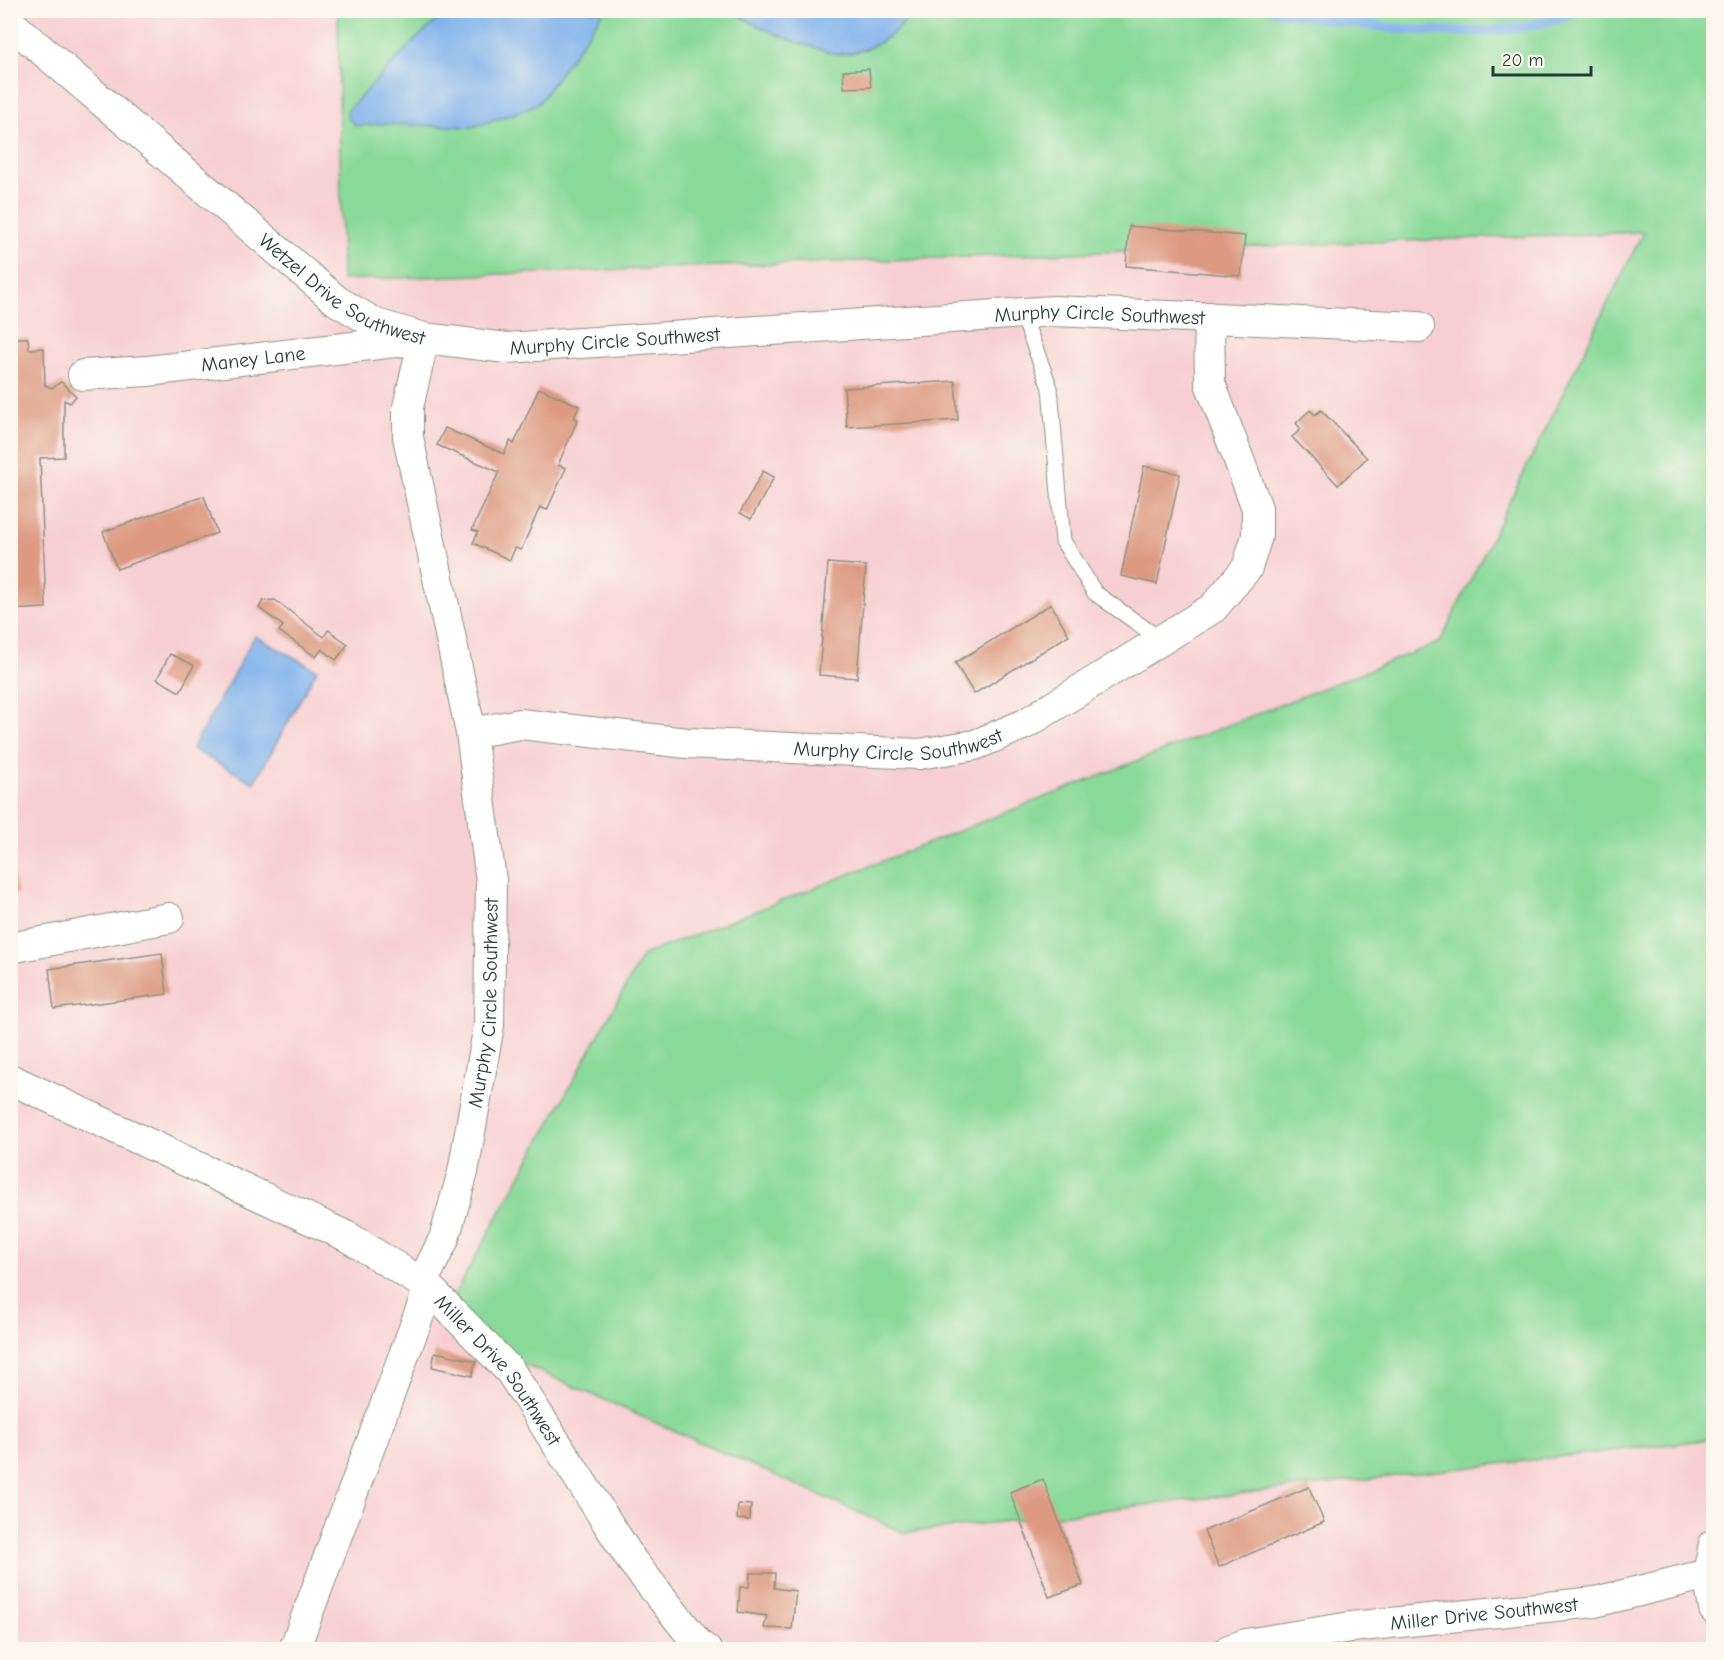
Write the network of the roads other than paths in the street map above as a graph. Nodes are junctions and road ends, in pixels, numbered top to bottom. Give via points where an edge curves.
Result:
1 (10, 23) edge
2 (1022, 313) junction
3 (1209, 317) junction
4 (1419, 327) dead end
5 (424, 338) junction
6 (83, 375) dead end
7 (1161, 640) junction
8 (471, 733) junction
9 (169, 918) dead end
10 (10, 948) edge
11 (10, 1079) edge
12 (1713, 1544) edge
13 (1708, 1574) junction
14 (1713, 1609) edge
15 (294, 1650) edge
16 (706, 1650) edge
17 (1229, 1650) edge

1 - 5 street, Wetzel Drive Southwest via 337,301 376,324
2 - 3 street, Murphy Circle Southwest
2 - 5 street, Murphy Circle Southwest via 507,348
2 - 7 lane via 1050,388 1063,540 1095,593
3 - 4 street
3 - 7 street, Murphy Circle Southwest via 1210,383 1257,508 1257,536 1247,568 1213,608
5 - 6 street, Maney Lane via 148,371
5 - 8 street, Wetzel Drive Southwest via 408,407 408,437
7 - 8 street, Murphy Circle Southwest via 1025,724 975,745 918,754 687,743 520,724
8 - 11 street, Murphy Circle Southwest via 491,880 489,1025 464,1172 444,1239 422,1283 348,1237
9 - 10 street
12 - 13 street
13 - 14 street
13 - 17 street, Miller Drive Southwest via 1595,1602 1351,1627
15 - 16 street, Miller Drive Southwest via 429,1288 510,1371 633,1561

